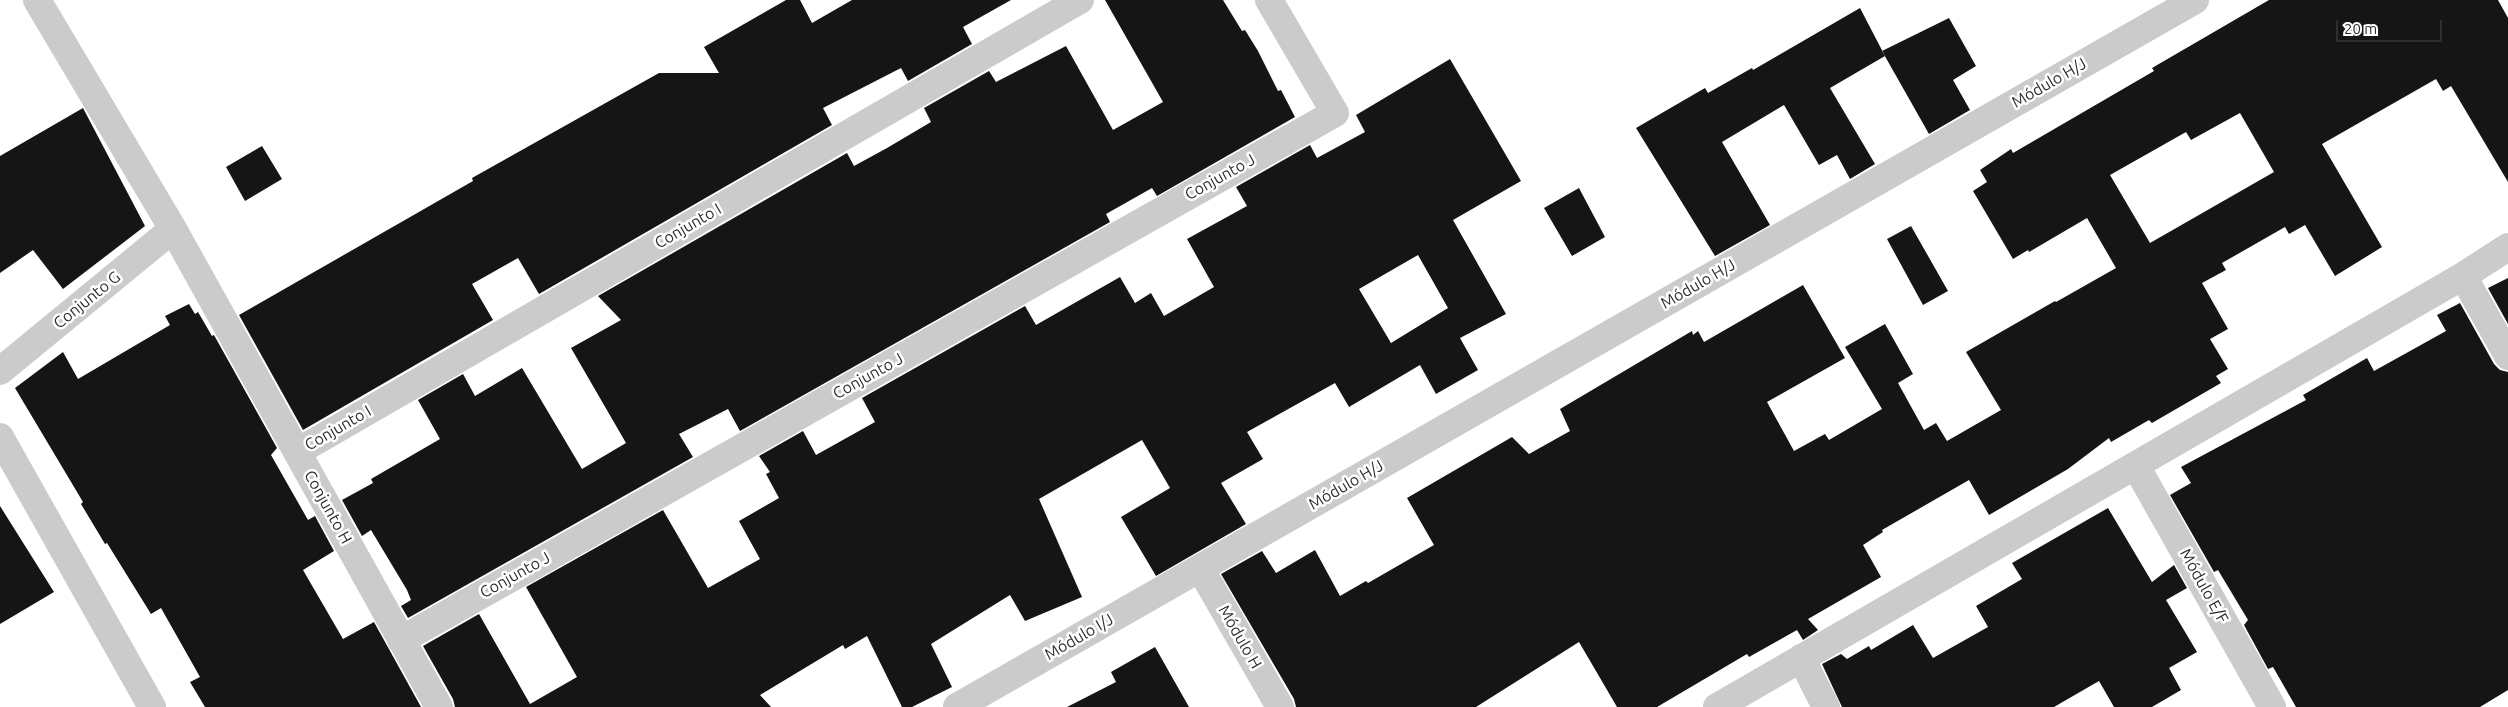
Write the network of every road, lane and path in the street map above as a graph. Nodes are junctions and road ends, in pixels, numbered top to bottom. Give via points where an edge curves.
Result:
1 (37, 0) edge
2 (1080, 0) edge
3 (1269, 0) edge
4 (2195, 0) edge
5 (173, 229) junction
6 (2508, 247) edge
7 (2463, 276) junction
8 (2508, 356) edge
9 (0, 371) edge
10 (0, 437) edge
11 (297, 452) junction
12 (2136, 466) junction
13 (1200, 568) junction
14 (401, 640) junction
15 (1801, 658) junction
16 (152, 707) edge
17 (438, 707) edge
18 (957, 707) edge
19 (1280, 707) edge
20 (1717, 707) edge
21 (1826, 707) edge
22 (2272, 707) edge

1 - 5 street, Conjunto H
2 - 11 street, Conjunto I
3 - 14 street, Conjunto J via 1334,113
4 - 13 street, Módulo H/J
5 - 9 street, Conjunto G
5 - 11 street, Conjunto H
6 - 7 street
7 - 8 street
7 - 12 street
10 - 16 street
11 - 14 street, Conjunto H
12 - 15 street
12 - 22 street, Módulo E/F
13 - 18 street, Módulo I/J
13 - 19 street, Módulo H
14 - 17 street, Conjunto H
15 - 20 street
15 - 21 street

